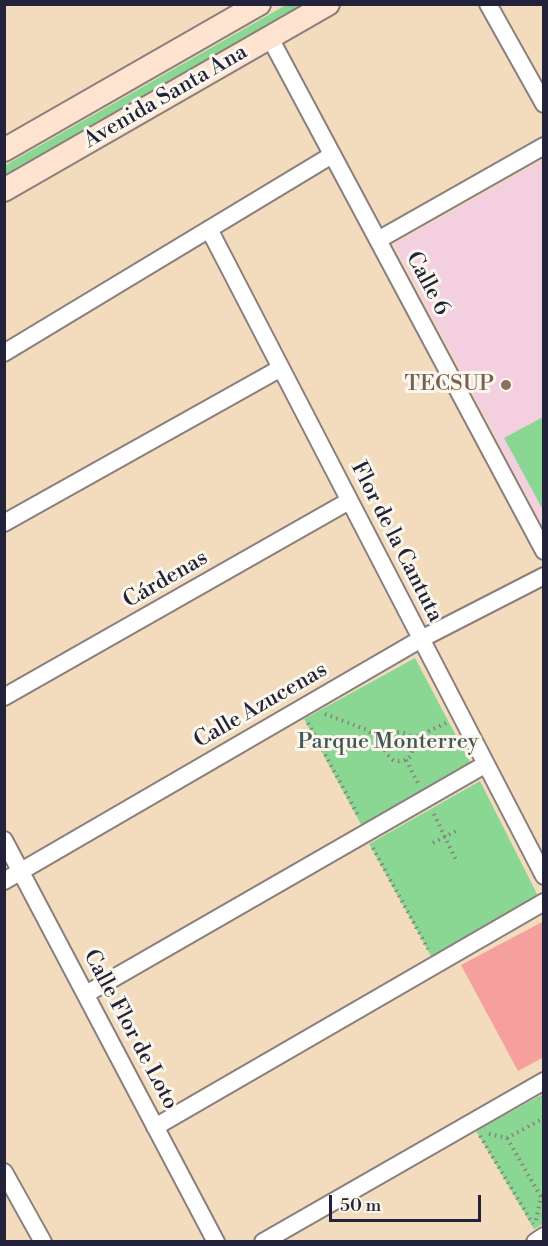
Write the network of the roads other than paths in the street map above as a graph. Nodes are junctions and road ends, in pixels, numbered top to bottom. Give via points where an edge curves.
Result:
1 (259, 4) edge
2 (328, 4) edge
3 (488, 4) edge
4 (270, 38) junction
5 (543, 104) edge
6 (543, 146) edge
7 (4, 150) edge
8 (332, 154) junction
9 (4, 190) edge
10 (209, 229) junction
11 (378, 240) junction
12 (4, 352) edge
13 (281, 368) junction
14 (350, 501) junction
15 (4, 523) edge
16 (543, 552) edge
17 (543, 576) edge
18 (421, 639) junction
19 (4, 697) edge
20 (486, 764) junction
21 (4, 840) edge
22 (21, 872) junction
23 (543, 876) edge
24 (4, 881) edge
25 (543, 902) edge
26 (86, 994) junction
27 (543, 1081) edge
28 (155, 1127) junction
29 (4, 1172) edge
30 (543, 1236) edge
31 (43, 1242) edge
32 (216, 1242) edge
33 (263, 1242) edge
34 (535, 1242) edge

1 - 7 street, Avenida Santa Ana
2 - 4 street, Avenida Santa Ana
3 - 5 street
4 - 8 street, Calle 6
4 - 9 street, Avenida Santa Ana
6 - 11 street
8 - 10 street
8 - 11 street, Calle 6
10 - 12 street
10 - 13 street, Flor de la Cantuta
11 - 16 street, Calle 6
13 - 14 street, Flor de la Cantuta
13 - 15 street
14 - 18 street, Flor de la Cantuta
14 - 19 street, Cárdenas
17 - 18 street, Calle Azucenas
18 - 20 street, Flor de la Cantuta
18 - 22 street, Calle Azucenas
20 - 23 street, Flor de la Cantuta
20 - 26 street via 369,839
21 - 22 street, Calle Flor de Loto
22 - 24 street, Calle Azucenas
22 - 26 street, Calle Flor de Loto
25 - 28 street
26 - 28 street, Calle Flor de Loto
27 - 33 street
28 - 32 street, Calle Flor de Loto
29 - 31 street
30 - 34 street

